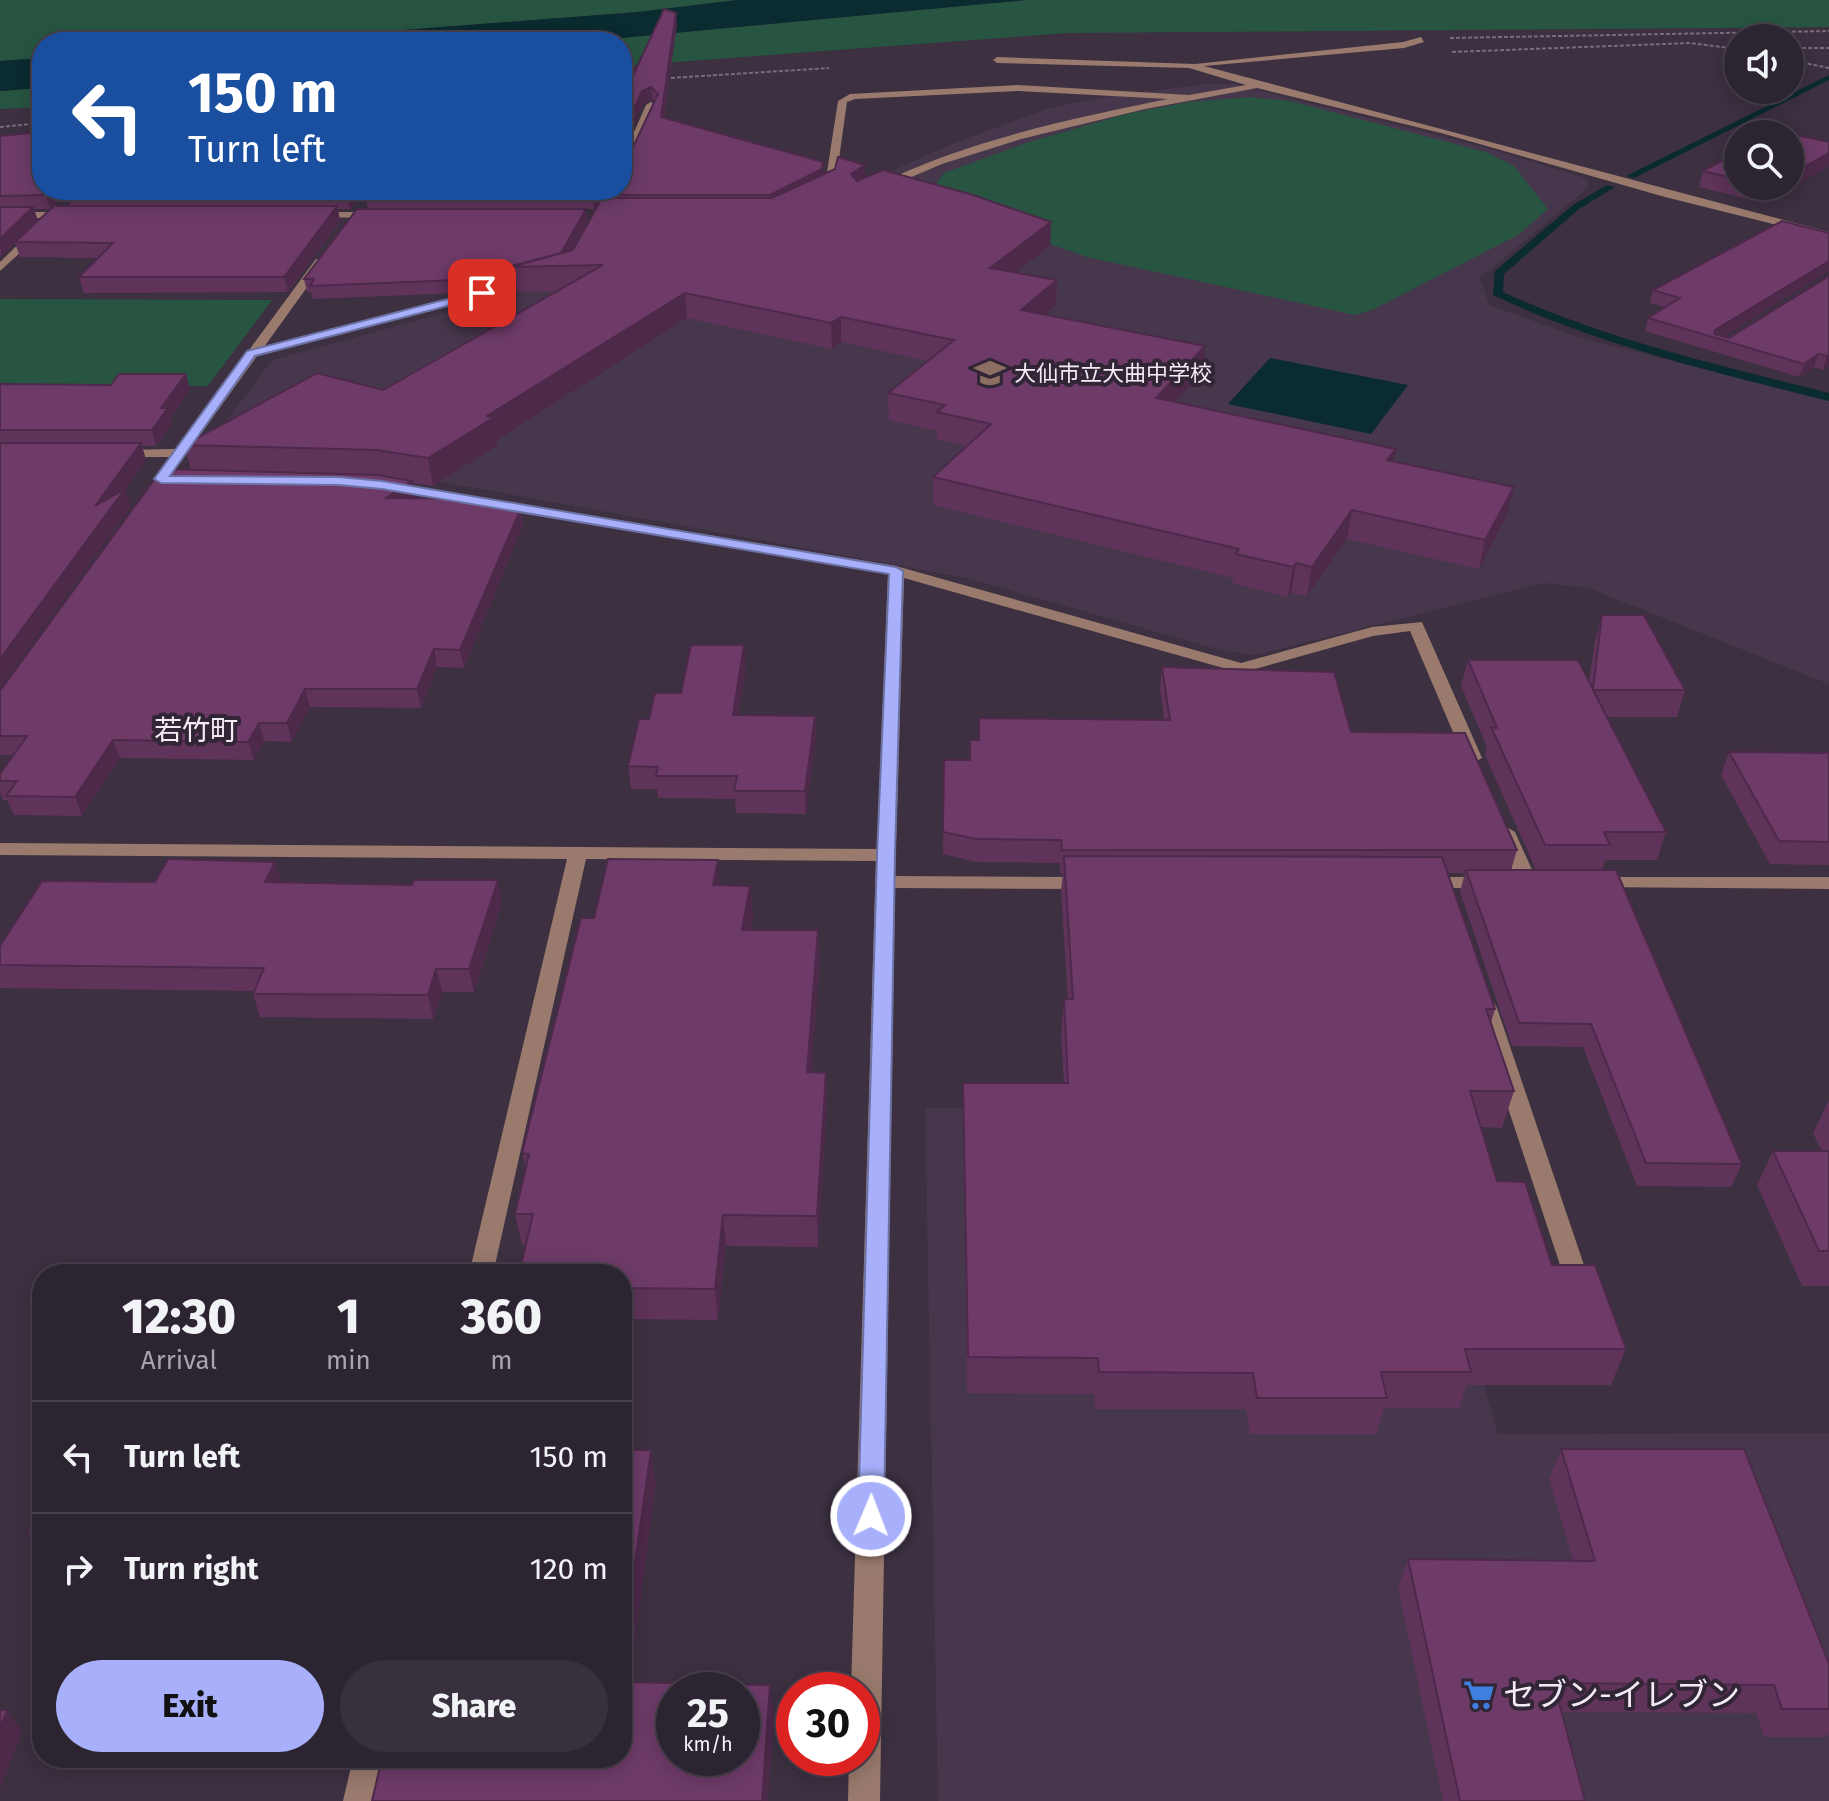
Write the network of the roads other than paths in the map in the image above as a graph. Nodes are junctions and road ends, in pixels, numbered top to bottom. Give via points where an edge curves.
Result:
1 (1421, 40) dead end
2 (997, 60) dead end
3 (1190, 65) junction
4 (1258, 85) junction
5 (1187, 97) junction
6 (651, 105) edge
7 (632, 148) edge
8 (873, 191) edge
9 (816, 194) edge
10 (70, 200) edge
11 (364, 203) edge
12 (0, 215) edge
13 (55, 215) junction
14 (86, 215) edge
15 (291, 215) edge
16 (354, 215) junction
17 (385, 215) edge
18 (345, 228) edge
19 (1829, 235) edge
20 (326, 253) edge
21 (0, 268) edge
22 (554, 275) edge
23 (251, 354) junction
24 (105, 453) edge
25 (180, 453) junction
26 (368, 484) edge
27 (143, 504) edge
28 (896, 571) junction
29 (1478, 768) edge
30 (1496, 811) edge
31 (0, 849) edge
32 (578, 853) junction
33 (886, 855) junction
34 (886, 882) junction
35 (1109, 883) edge
36 (1412, 883) edge
37 (1575, 883) edge
38 (1829, 883) edge
39 (1479, 987) edge
40 (483, 1264) edge
41 (1574, 1271) edge
42 (367, 1768) edge
43 (359, 1801) edge
44 (864, 1801) edge

1 - 3 street
2 - 3 street
3 - 4 street
4 - 5 street
4 - 19 street
5 - 8 street via 986,145
5 - 9 street via 1018,88 853,96 843,101 830,187
6 - 7 street
10 - 13 street
11 - 16 street
12 - 13 street
13 - 14 street
13 - 21 street
15 - 16 street
16 - 17 street
16 - 18 street
20 - 23 street
22 - 23 street
23 - 25 street
24 - 25 street
25 - 27 street via 168,479
26 - 28 street
28 - 29 street via 1241,668 1393,626 1416,625
28 - 33 street
30 - 36 street via 1536,883 1446,890
31 - 32 street
32 - 33 street
32 - 40 street
33 - 34 street
34 - 35 street
34 - 44 street
37 - 38 street
39 - 41 street
42 - 43 street

